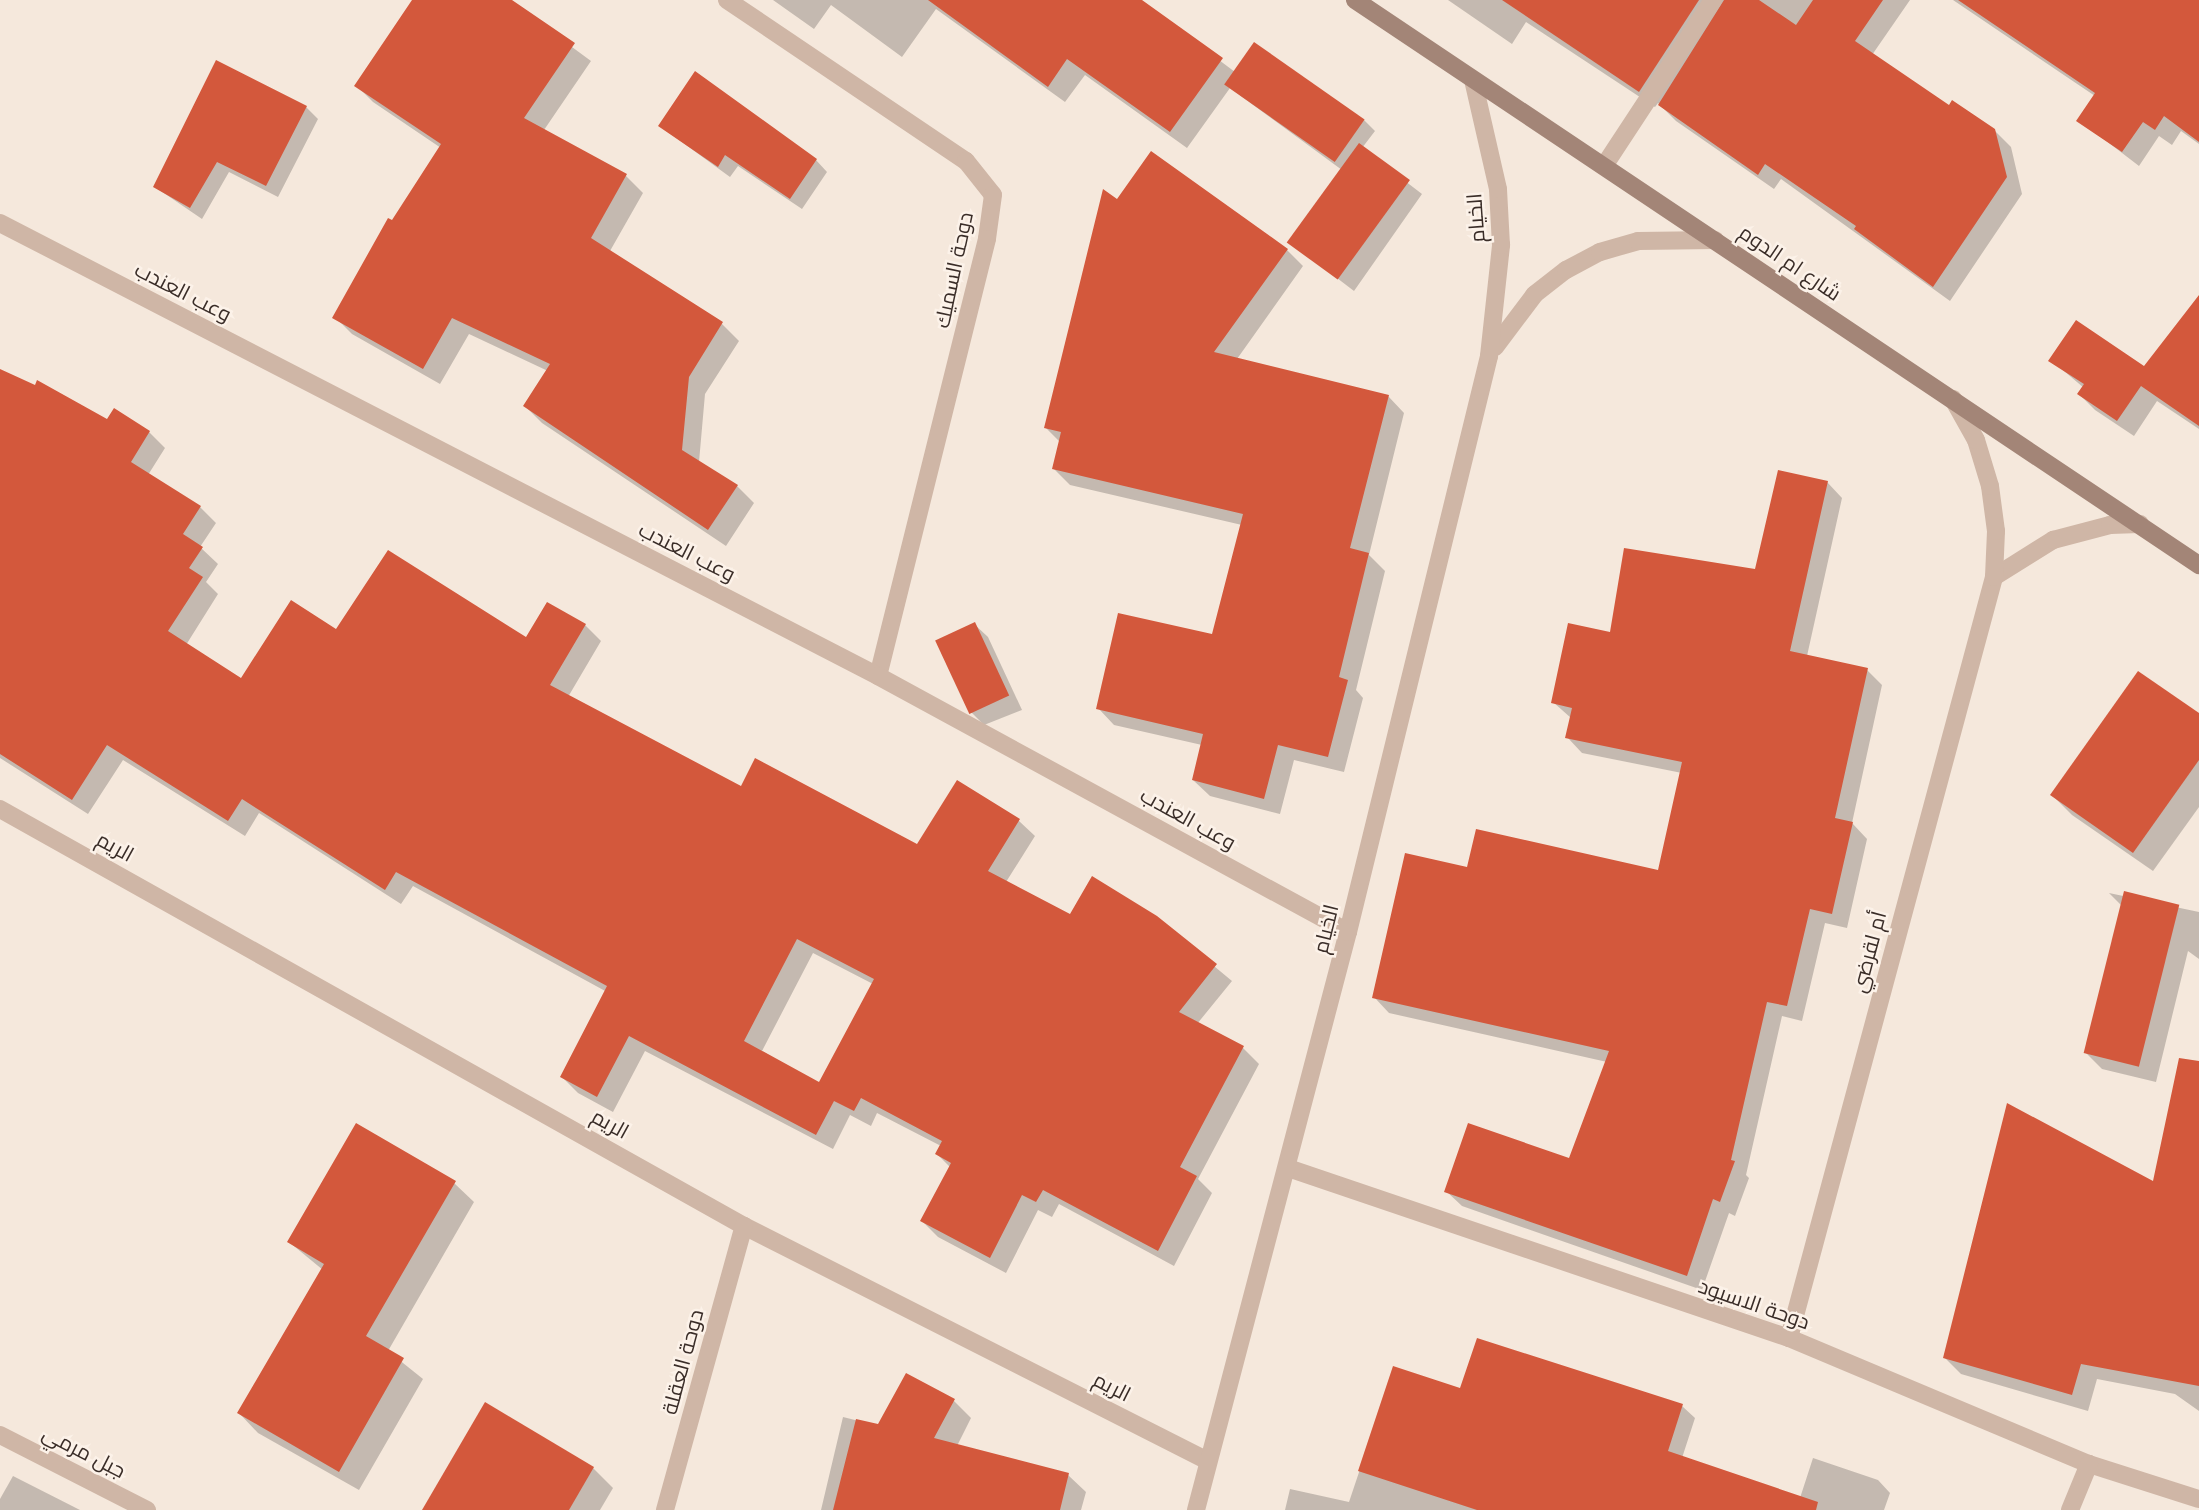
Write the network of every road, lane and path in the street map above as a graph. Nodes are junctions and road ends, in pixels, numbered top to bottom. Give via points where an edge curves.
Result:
1 (727, 0) edge
2 (1355, 0) edge
3 (1713, 0) edge
4 (1473, 80) junction
5 (1604, 166) junction
6 (0, 223) edge
7 (1715, 240) junction
8 (1489, 356) junction
9 (1953, 399) junction
10 (2140, 524) junction
11 (2199, 565) edge
12 (1994, 578) junction
13 (878, 676) junction
14 (0, 808) edge
15 (1348, 932) junction
16 (1288, 1168) junction
17 (744, 1226) junction
18 (1789, 1338) junction
19 (0, 1435) edge
20 (1208, 1461) junction
21 (2089, 1464) junction
22 (2199, 1499) edge
23 (147, 1510) edge
24 (665, 1510) edge
25 (1196, 1510) edge
26 (2070, 1510) edge

1 - 13 street, دوحة السميك via 966,161 993,195 987,239
2 - 4 street, شارع ام الدوم
3 - 5 street
4 - 5 street, شارع ام الدوم
4 - 8 street, الخيام via 1498,189 1501,245
5 - 7 street, شارع ام الدوم
6 - 13 street, وعب العندب
7 - 8 street, الخيام via 1638,241 1589,258 1535,294 1509,323
7 - 9 street, شارع ام الدوم
8 - 15 street, الخيام
9 - 10 street, شارع ام الدوم
9 - 12 street, أم لقرضي via 1976,440 1990,485 1996,531
10 - 11 street, شارع ام الدوم
10 - 12 street via 2110,525 2053,540
12 - 18 street, أم لقرضي
13 - 15 street, وعب العندب
14 - 17 street, الريم
15 - 16 street, الخيام
16 - 18 street, دوحة الاسيود
16 - 20 street, الخيام
17 - 20 street, الريم
17 - 24 street, دوحة العقلة
18 - 21 street, دوحة الاسيود
19 - 23 street, جبل مرمي
20 - 25 street, الخيام
21 - 22 street, دوحة الاسيود
21 - 26 street

